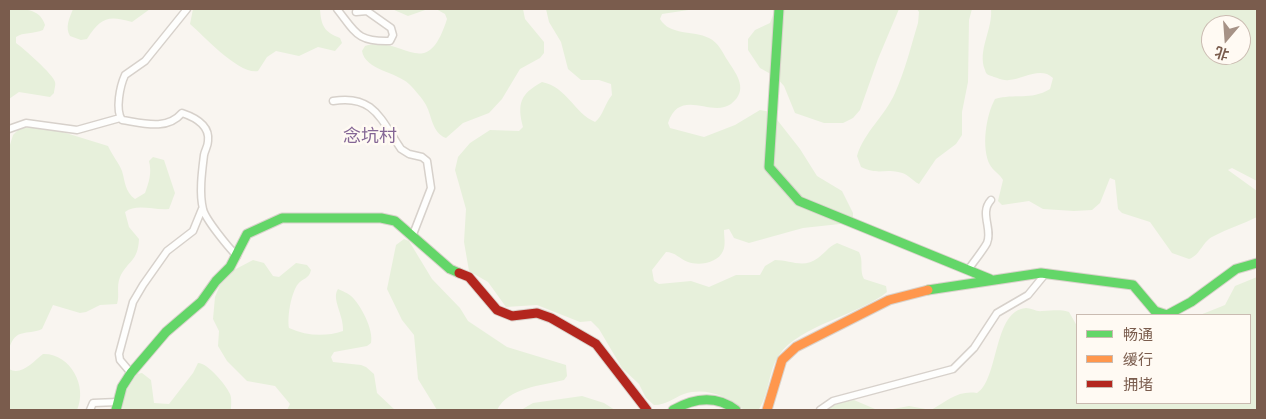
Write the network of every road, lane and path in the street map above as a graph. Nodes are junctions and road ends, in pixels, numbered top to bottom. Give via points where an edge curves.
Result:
1 (187, 9) edge
2 (337, 9) edge
3 (779, 9) edge
4 (356, 12) dead end
5 (333, 101) dead end
6 (120, 118) junction
7 (9, 129) edge
8 (991, 200) dead end
9 (202, 209) junction
10 (412, 238) junction
11 (237, 256) junction
12 (1257, 263) edge
13 (968, 270) junction
14 (1046, 273) junction
15 (991, 279) junction
16 (1165, 314) edge
17 (1170, 314) edge
18 (131, 373) junction
19 (117, 406) edge
20 (90, 410) edge
21 (647, 410) edge
22 (673, 410) edge
23 (736, 410) edge
24 (767, 410) edge
25 (820, 410) edge

1 - 6 street via 145,62 125,74 120,91
2 - 4 street via 361,38 390,41 391,28 367,11
3 - 13 street via 769,166 799,201
5 - 10 street via 350,98 369,105 402,149 427,161 431,188
6 - 7 street via 77,130 26,123
6 - 9 street via 161,125 182,113 200,121 208,134
8 - 13 street via 985,211 989,233 987,243
9 - 11 street
9 - 18 street via 193,231 167,251 133,302 120,354 120,360
10 - 11 street via 389,219 286,217 247,234
10 - 21 street via 450,269 469,278 502,313 512,316 537,313 588,338
11 - 18 street via 201,302 166,332
12 - 17 street via 1241,266
13 - 15 street
14 - 15 street
14 - 16 street via 1132,285 1139,289 1151,309
14 - 25 street via 1028,295 997,313 974,348 953,369 833,401
15 - 24 street via 889,300 796,347 782,360
18 - 19 street via 122,387
19 - 20 street via 106,400 93,403
22 - 23 street via 687,402 707,399

